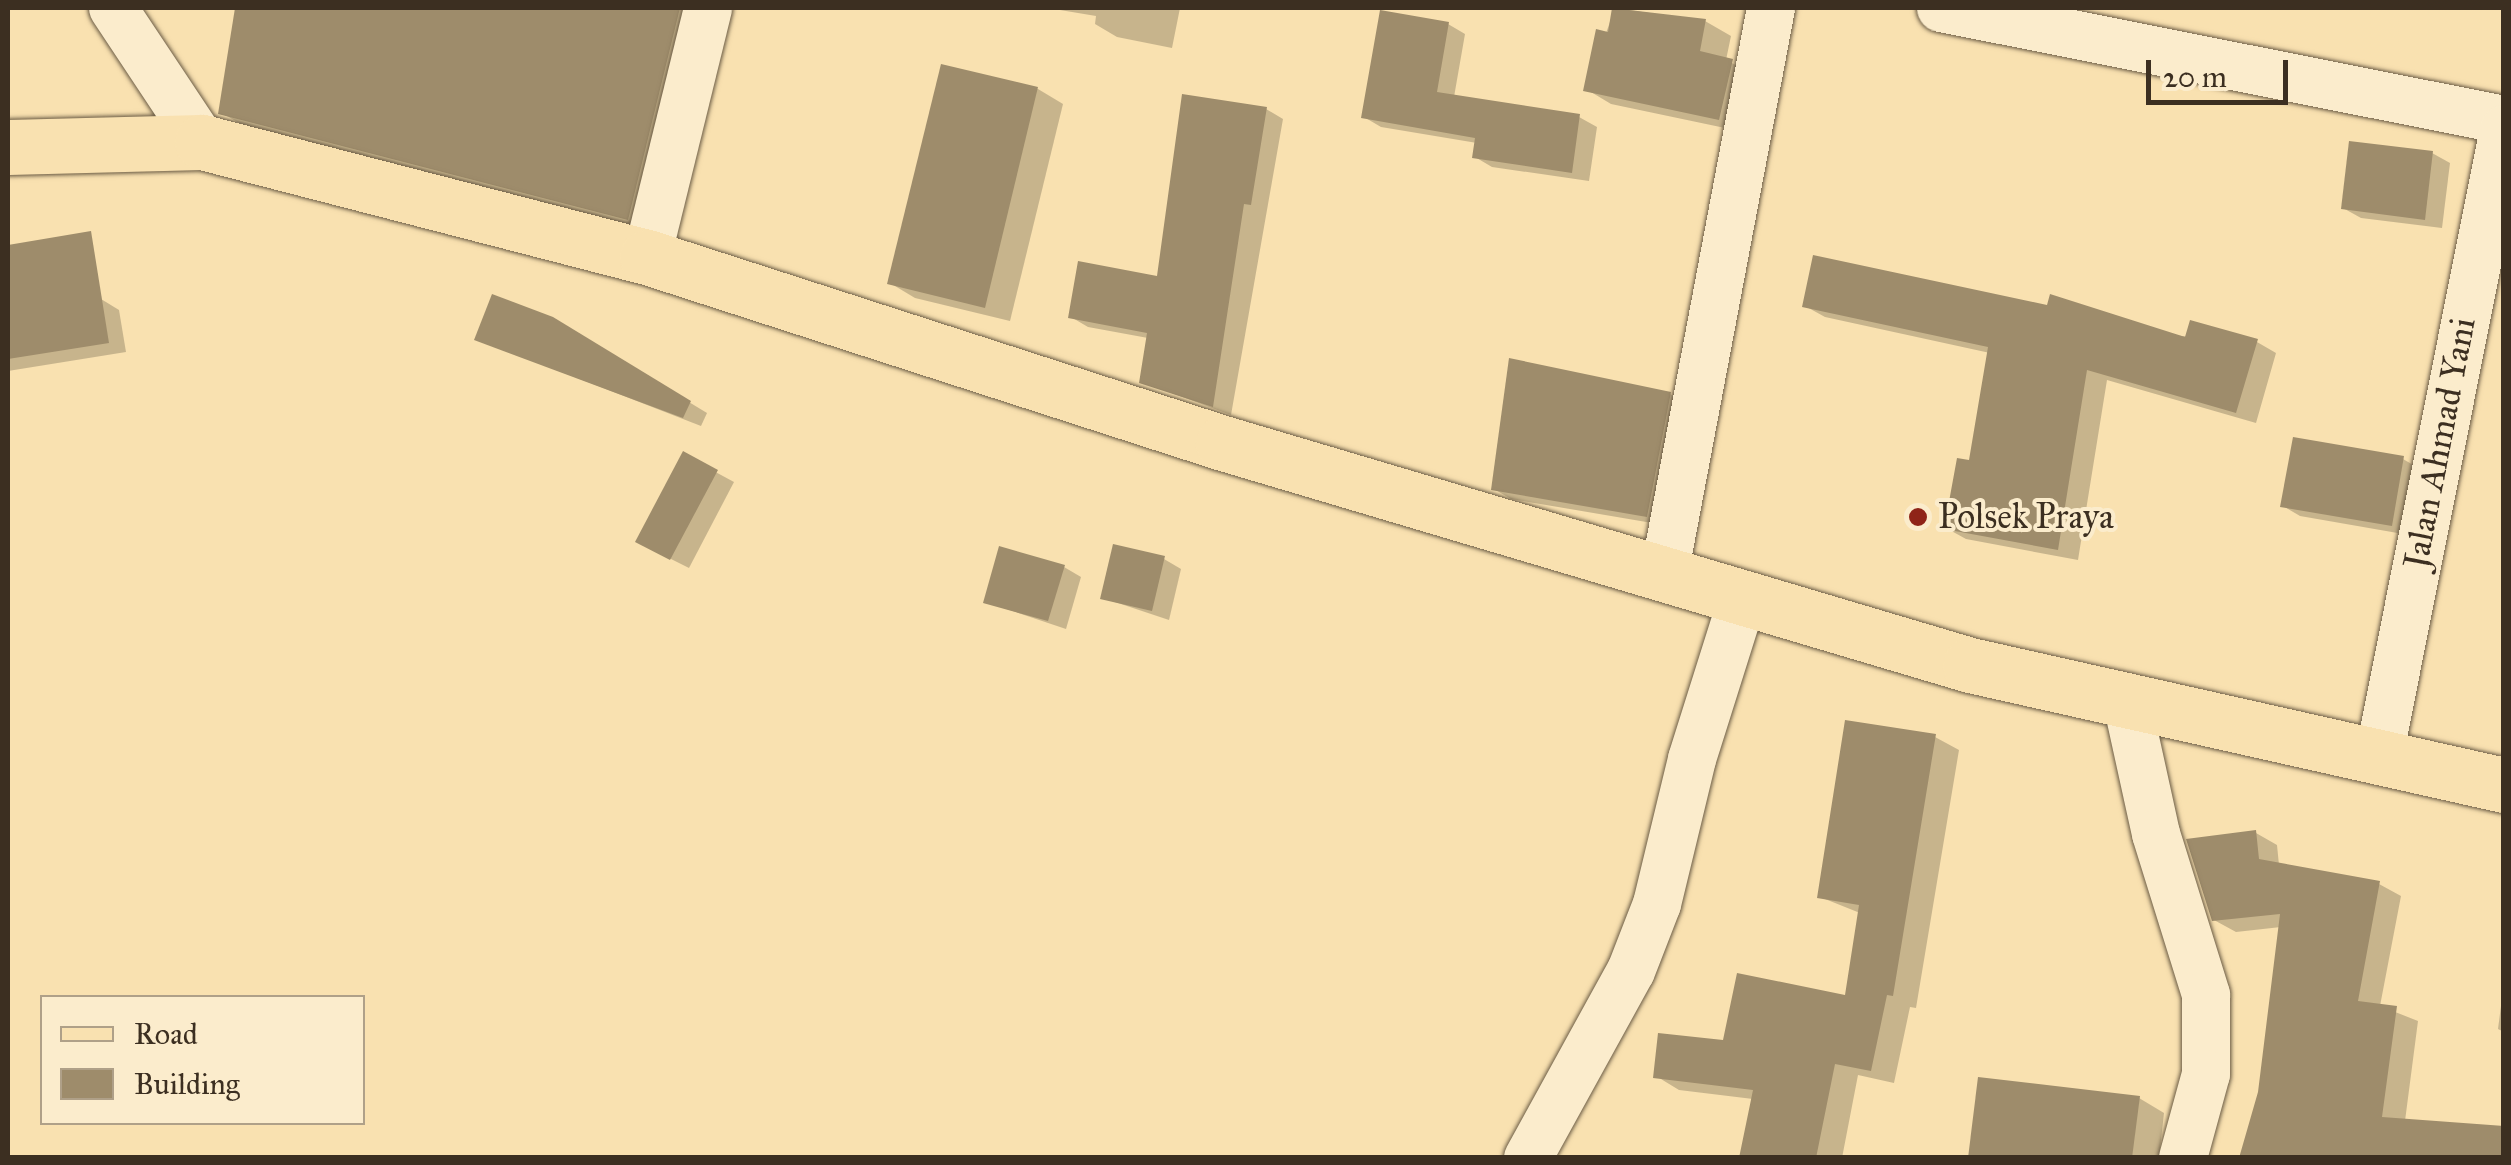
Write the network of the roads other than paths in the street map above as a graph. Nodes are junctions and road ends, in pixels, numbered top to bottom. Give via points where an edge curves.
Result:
1 (114, 8) edge
2 (708, 8) edge
3 (1771, 8) edge
4 (1942, 8) edge
5 (2504, 120) edge
6 (2504, 130) edge
7 (202, 142) junction
8 (8, 146) edge
9 (647, 257) junction
10 (1664, 575) junction
11 (1743, 597) junction
12 (2126, 702) junction
13 (2379, 756) junction
14 (2504, 785) edge
15 (1528, 1158) edge
16 (2183, 1158) edge

1 - 7 street
2 - 9 street
3 - 10 street
4 - 5 street
6 - 13 street, Jalan Ahmad Yani
7 - 8 main road
7 - 9 main road
9 - 10 main road via 1224,443
10 - 11 main road
11 - 12 main road via 1970,665
11 - 15 street via 1631,971
12 - 13 main road
12 - 16 street via 2156,834 2206,995 2206,1074
13 - 14 main road

